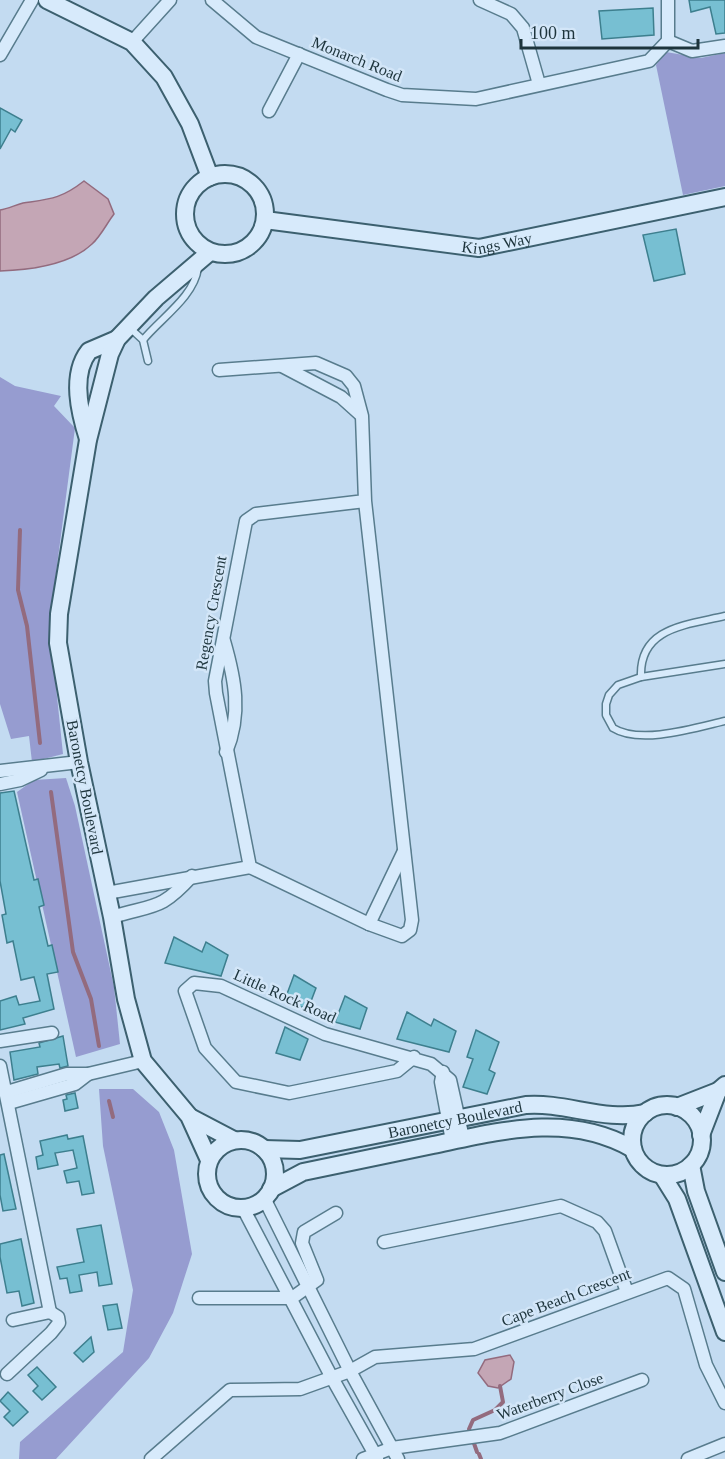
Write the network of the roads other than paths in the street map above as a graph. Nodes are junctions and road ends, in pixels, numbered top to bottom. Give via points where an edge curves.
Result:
1 (32, 0) edge
2 (47, 0) edge
3 (170, 0) edge
4 (212, 0) edge
5 (480, 0) edge
6 (668, 0) edge
7 (668, 41) junction
8 (132, 42) junction
9 (725, 46) edge
10 (299, 54) junction
11 (0, 55) edge
12 (539, 84) junction
13 (269, 111) dead end
14 (210, 177) junction
15 (725, 197) edge
16 (265, 220) junction
17 (194, 239) junction
18 (204, 257) junction
19 (171, 283) junction
20 (123, 333) junction
21 (143, 340) junction
22 (148, 361) dead end
23 (281, 365) junction
24 (219, 370) dead end
25 (362, 416) junction
26 (88, 440) junction
27 (365, 501) junction
28 (725, 616) edge
29 (223, 639) junction
30 (725, 664) edge
31 (641, 677) junction
32 (725, 721) edge
33 (226, 753) junction
34 (79, 762) junction
35 (44, 768) junction
36 (0, 771) edge
37 (0, 784) edge
38 (404, 850) junction
39 (250, 867) junction
40 (192, 876) junction
41 (109, 903) junction
42 (369, 924) junction
43 (52, 1033) dead end
44 (0, 1041) edge
45 (414, 1057) junction
46 (143, 1061) junction
47 (0, 1066) edge
48 (721, 1088) edge
49 (8, 1097) junction
50 (677, 1107) junction
51 (645, 1113) junction
52 (189, 1116) junction
53 (453, 1118) junction
54 (701, 1135) junction
55 (234, 1140) junction
56 (458, 1140) junction
57 (264, 1149) junction
58 (633, 1149) junction
59 (209, 1160) junction
60 (691, 1166) junction
61 (662, 1175) junction
62 (268, 1193) junction
63 (243, 1208) junction
64 (336, 1213) dead end
65 (384, 1242) dead end
66 (725, 1272) edge
67 (309, 1287) junction
68 (627, 1292) junction
69 (199, 1298) dead end
70 (292, 1298) junction
71 (50, 1312) junction
72 (721, 1313) edge
73 (13, 1320) dead end
74 (725, 1332) edge
75 (7, 1374) dead end
76 (340, 1374) junction
77 (642, 1380) dead end
78 (725, 1403) edge
79 (725, 1444) edge
80 (395, 1454) edge
81 (376, 1456) edge
82 (151, 1459) edge
83 (363, 1459) edge
84 (688, 1459) edge

1 - 11 street
2 - 8 street
3 - 8 street
4 - 10 street, Monarch Road via 256,37
5 - 12 street via 518,20
6 - 7 street
7 - 9 street via 692,51
7 - 12 street, Monarch Road via 643,63
8 - 14 street via 178,99
10 - 12 street, Monarch Road via 402,95 476,99
10 - 13 street
14 - 16 street via 238,176 250,183 260,193
14 - 17 street via 198,184 185,208
15 - 16 street, Kings Way via 479,248
16 - 18 street via 258,237 245,250
17 - 18 street
17 - 19 street, Baronetcy Boulevard via 189,256
18 - 19 street, Baronetcy Boulevard
18 - 21 lane via 190,291
19 - 20 street, Baronetcy Boulevard
20 - 21 lane
20 - 26 street, Baronetcy Boulevard via 105,372
20 - 26 street, Baronetcy Boulevard via 94,348 82,421
21 - 22 lane
23 - 24 street
23 - 25 street via 340,397
23 - 25 street via 316,363 346,376 354,386
25 - 27 street
26 - 34 street, Baronetcy Boulevard via 58,629
27 - 29 street, Regency Crescent via 249,517 244,526
27 - 38 street
28 - 31 lane via 669,630 652,640 640,662
29 - 33 street, Regency Crescent via 215,681
29 - 33 street via 236,694 233,735
30 - 31 lane
31 - 32 lane via 618,685 609,695 606,715 619,732 637,736
33 - 39 street, Regency Crescent
34 - 35 street
34 - 41 street, Baronetcy Boulevard
35 - 36 street
35 - 37 street via 20,780
38 - 42 street
38 - 42 street via 410,930 402,936
39 - 40 street
39 - 42 street
40 - 41 street via 179,878 168,887
40 - 41 street via 169,900 153,908
41 - 46 street, Baronetcy Boulevard via 126,999
43 - 44 street
45 - 45 street, Little Rock Road via 397,1071 289,1093 236,1082 205,1048 184,991 194,983 221,986 325,1034
45 - 53 street, Little Rock Road via 443,1072 441,1082
46 - 49 street via 88,1074 75,1084
46 - 52 street, Baronetcy Boulevard
47 - 49 street
48 - 50 street
48 - 54 street
49 - 71 street
50 - 51 street via 660,1106
50 - 54 street via 693,1117
51 - 53 street, Baronetcy Boulevard via 615,1115 532,1104
51 - 58 street via 633,1132
52 - 55 street, Baronetcy Boulevard
52 - 59 street, Baronetcy Boulevard
53 - 56 street, Little Rock Road
53 - 57 street, Baronetcy Boulevard via 300,1150
54 - 60 street via 700,1150
55 - 57 street via 250,1141
55 - 59 street via 220,1146
56 - 58 street, Baronetcy Boulevard via 523,1127 552,1127 600,1135
56 - 62 street, Baronetcy Boulevard via 303,1172
57 - 62 street via 274,1168
58 - 61 street via 642,1165
59 - 63 street via 207,1181 213,1194 226,1205
60 - 61 street
60 - 66 street
61 - 72 street via 677,1199
62 - 63 street
62 - 67 street
63 - 70 street
64 - 67 street via 304,1232 302,1243 317,1276
65 - 68 street via 561,1206 597,1222 605,1230
67 - 70 street
67 - 76 street
68 - 76 street, Cape Beach Crescent via 484,1346 375,1357
68 - 78 street, Cape Beach Crescent via 668,1278 684,1289 706,1365
69 - 70 street
70 - 76 street
71 - 73 street
71 - 75 street via 59,1319 57,1326
72 - 74 street
76 - 80 street
76 - 81 street
76 - 82 street, Cape Beach Crescent via 300,1389 230,1390
77 - 80 street, Waterberry Close via 500,1433
79 - 84 street
80 - 81 street, Waterberry Close
81 - 83 street, Waterberry Close

